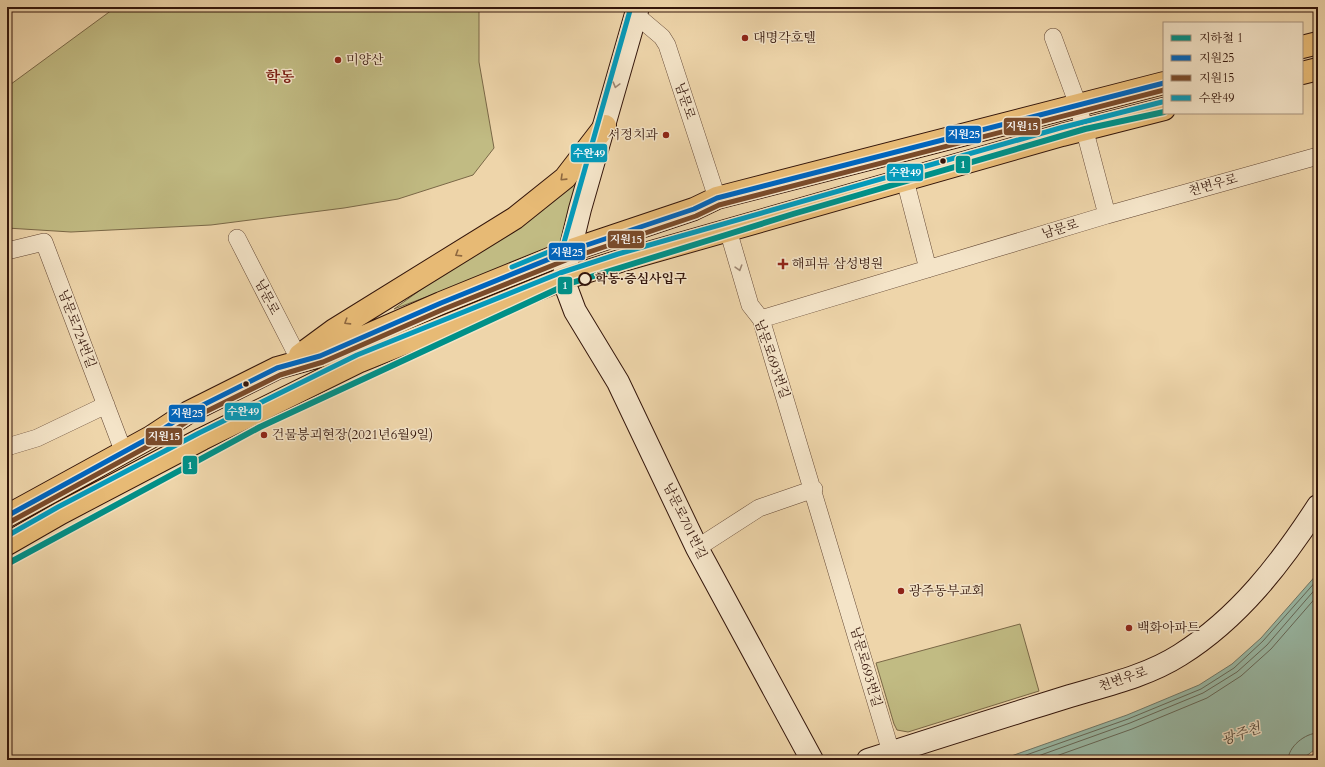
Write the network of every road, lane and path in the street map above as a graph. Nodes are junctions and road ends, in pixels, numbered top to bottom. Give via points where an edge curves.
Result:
1 (637, 11) edge
2 (1053, 37) dead end
3 (1318, 43) edge
4 (1303, 47) edge
5 (1318, 68) edge
6 (1303, 73) edge
7 (1163, 83) edge
8 (1078, 105) junction
9 (1163, 109) edge
10 (605, 126) junction
11 (1084, 129) junction
12 (1318, 156) edge
13 (905, 180) junction
14 (718, 198) junction
15 (1107, 215) junction
16 (728, 230) junction
17 (237, 238) dead end
18 (569, 251) junction
19 (7, 252) edge
20 (928, 269) junction
21 (563, 279) junction
22 (761, 319) junction
23 (298, 357) junction
24 (277, 368) junction
25 (106, 405) junction
26 (7, 447) edge
27 (120, 455) junction
28 (814, 489) junction
29 (101, 492) junction
30 (1318, 506) edge
31 (7, 516) edge
32 (7, 544) edge
33 (697, 548) junction
34 (891, 752) junction
35 (812, 760) edge
36 (868, 760) edge

1 -> 10 main road
1 - 14 street, 남문로 via 667,45
2 - 8 street
3 - 4 main road
5 - 6 main road
7 - 8 main road
8 - 11 street
8 - 14 main road
9 - 11 main road
10 - 18 main road
10 -> 23 main road via 565,178 515,218 334,330
11 - 13 main road
11 - 15 street
12 - 15 street, 천변우로
13 - 16 main road
13 - 20 street
14 - 18 main road via 694,209
15 - 20 street, 남문로
16 - 21 main road
16 -> 22 street, 남문로693번길 via 750,305
17 - 23 street, 남문로
18 - 21 main road
18 - 24 main road via 320,356
19 - 25 street, 남문로724번길 via 44,242
20 - 22 street, 남문로
21 - 29 main road via 360,361
21 - 33 main road, 남문로701번길 via 575,311 618,382
22 - 28 street, 남문로693번길
23 - 24 main road
24 - 27 main road via 189,412
25 - 26 street via 37,438
25 - 27 street, 남문로724번길
27 - 29 main road via 112,473 96,483 97,490
27 - 31 main road
28 - 33 street via 759,508
28 - 34 street, 남문로693번길
29 - 32 main road
30 - 34 main road, 천변우로 via 1252,595 1216,628 1179,656 1134,676
33 - 35 main road, 남문로701번길
34 - 36 main road, 천변우로

